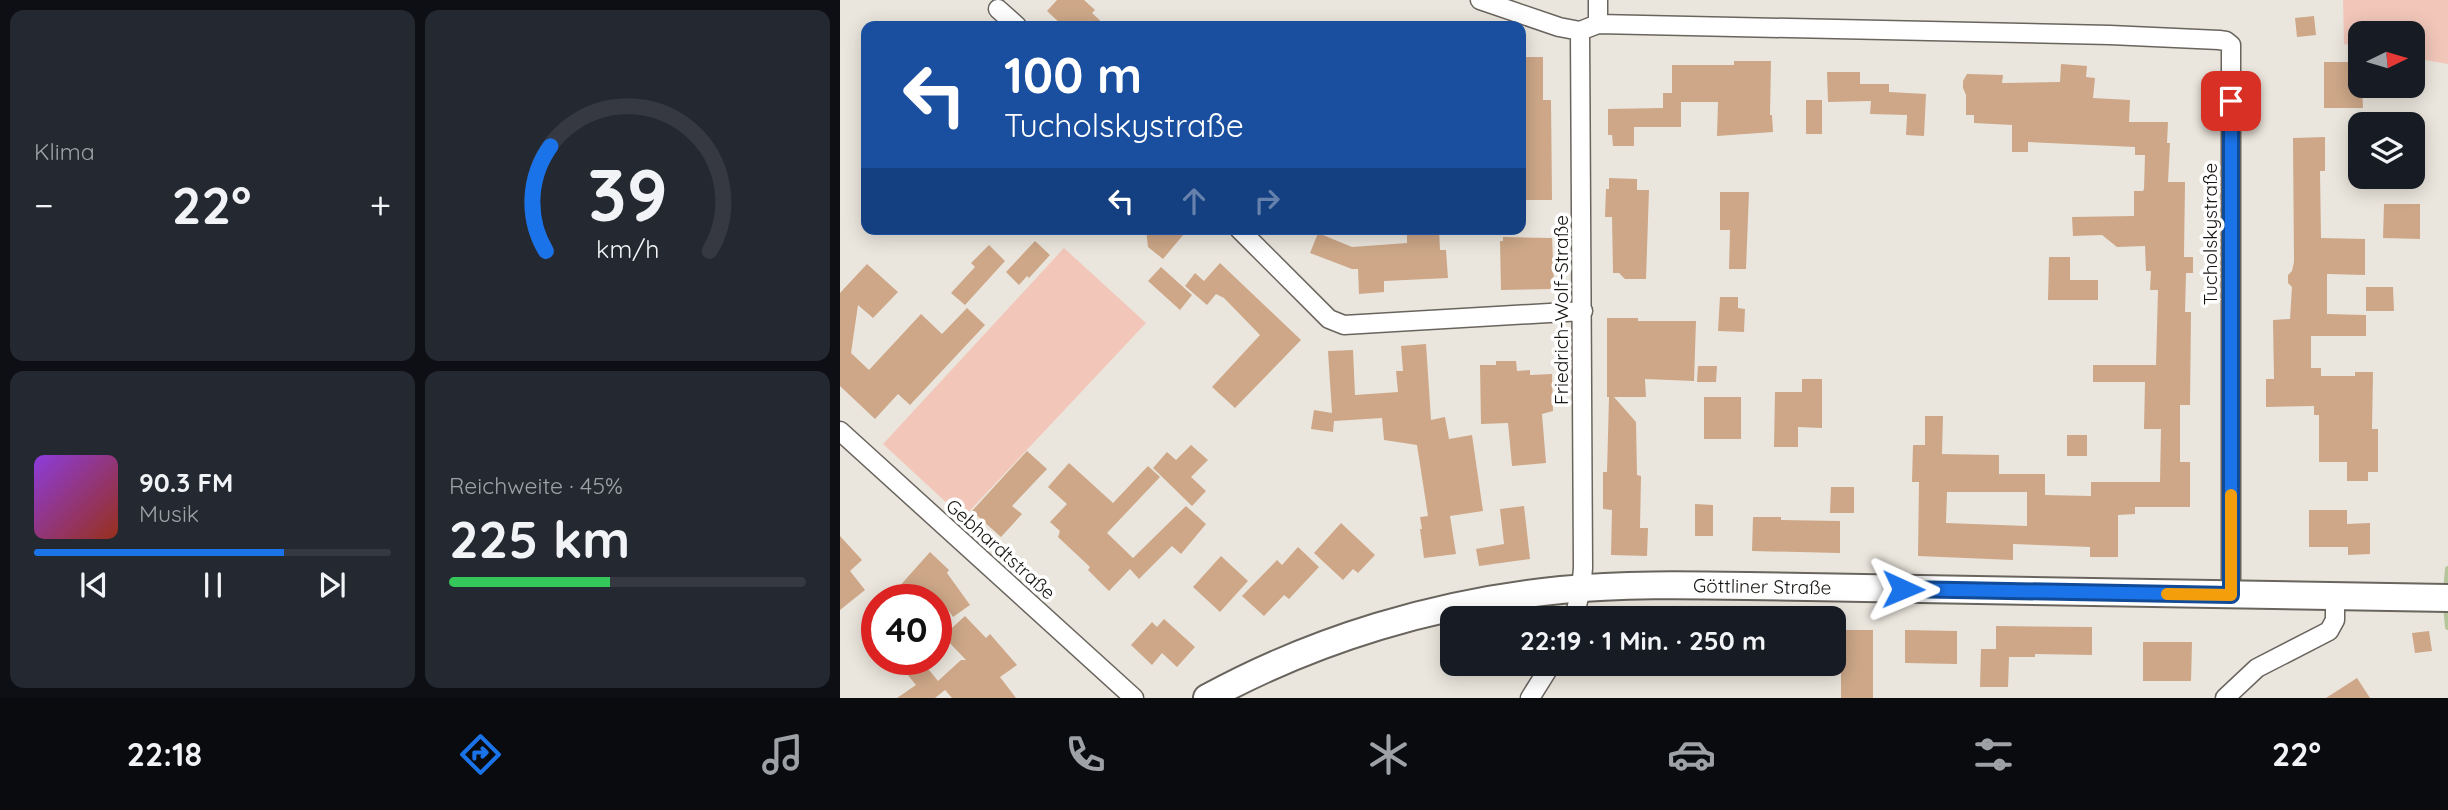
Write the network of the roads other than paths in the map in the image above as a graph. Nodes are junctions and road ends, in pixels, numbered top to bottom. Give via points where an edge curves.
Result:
1 (1480, 0) edge
2 (1598, 0) edge
3 (998, 9) dead end
4 (1011, 21) edge
5 (1598, 24) junction
6 (1580, 31) junction
7 (1245, 235) edge
8 (1583, 311) junction
9 (840, 431) edge
10 (1581, 589) junction
11 (2231, 595) junction
12 (2335, 595) junction
13 (2441, 597) edge
14 (1577, 606) edge
15 (1544, 676) edge
16 (1134, 698) edge
17 (1207, 698) edge
18 (1530, 698) edge
19 (2225, 698) edge

1 - 6 street
2 - 5 street
3 - 4 street
5 - 6 street, Tucholskystraße
5 - 11 street, Tucholskystraße via 2110,35 2219,40 2231,45
6 - 8 street, Friedrich-Wolf-Straße
7 - 8 street via 1329,319 1344,325
8 - 10 street, Friedrich-Wolf-Straße
9 - 16 street, Gebhardtstraße
10 - 11 street, Göttliner Straße via 1747,586
10 - 14 street, Friedrich-Wolf-Straße
10 - 17 street, Göttliner Straße via 1500,598 1350,635 1244,677
11 - 12 street, Göttliner Straße
12 - 13 street, Göttliner Straße
12 - 19 street via 2335,620 2329,631 2257,668
15 - 18 street

